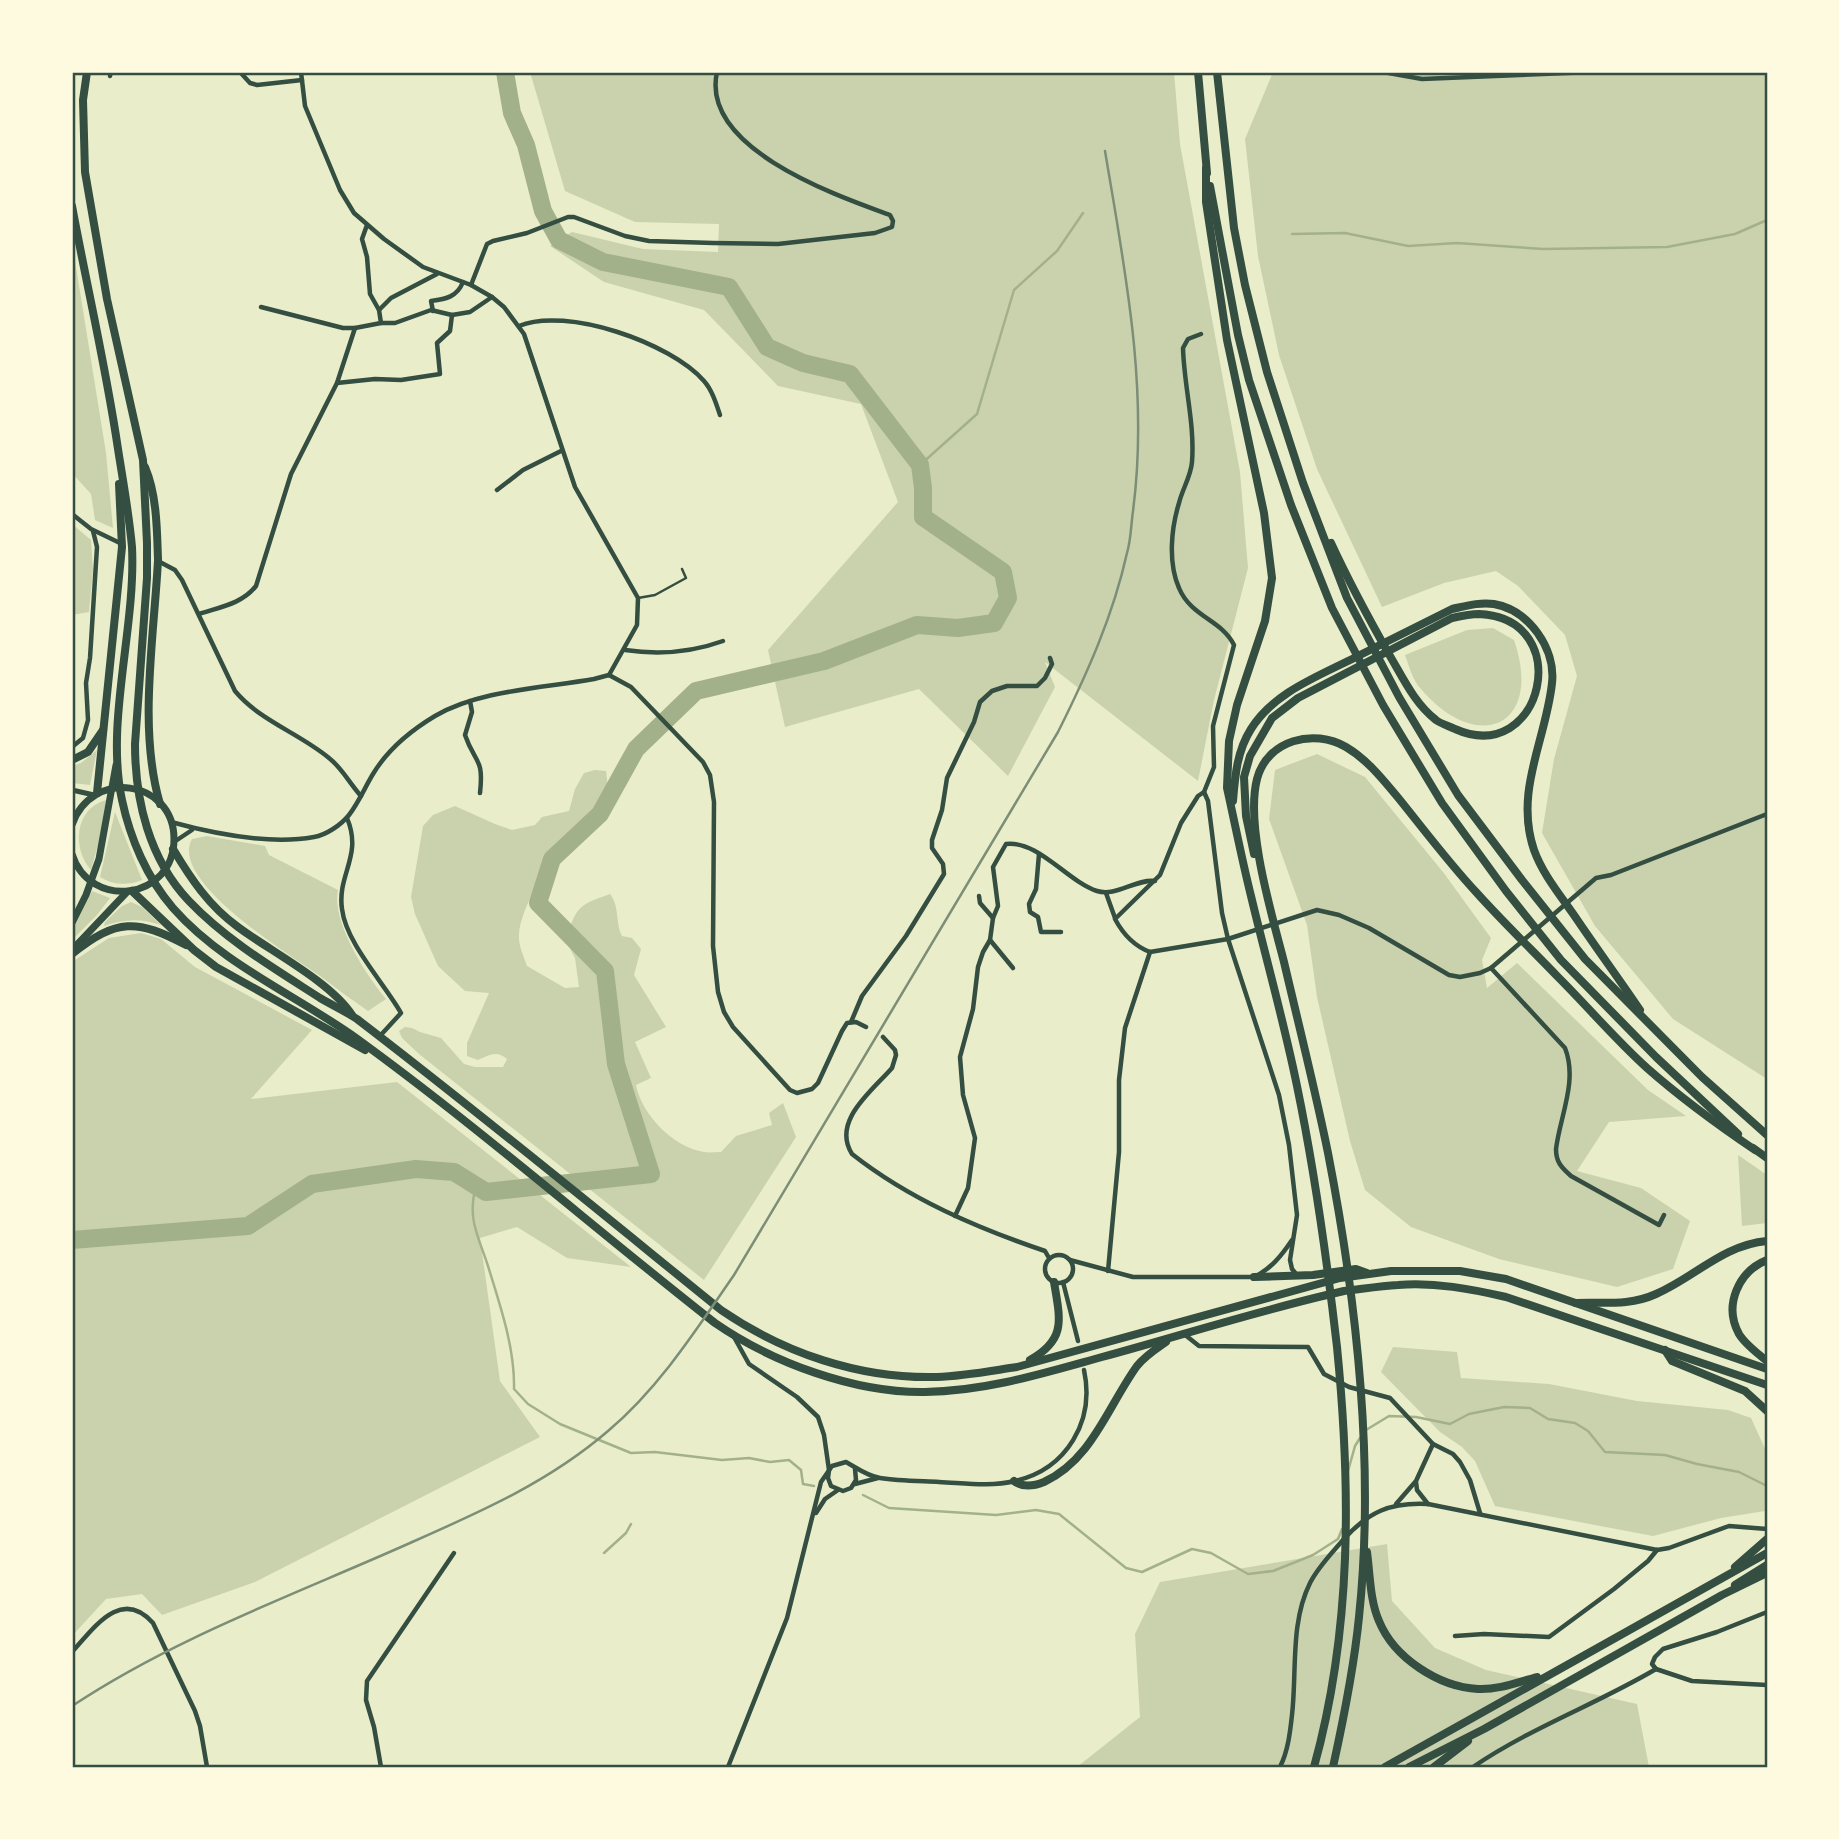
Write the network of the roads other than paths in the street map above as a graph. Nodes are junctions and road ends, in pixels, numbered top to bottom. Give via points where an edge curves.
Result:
1 (87, 72) edge
2 (240, 72) edge
3 (301, 72) edge
4 (717, 72) edge
5 (1141, 72) edge
6 (1177, 72) edge
7 (1198, 72) edge
8 (1217, 72) edge
9 (1382, 72) edge
10 (1592, 72) edge
11 (1150, 73) edge
12 (302, 80) junction
13 (1206, 168) junction
14 (72, 206) edge
15 (367, 225) junction
16 (437, 274) junction
17 (463, 282) junction
18 (471, 285) junction
19 (492, 297) junction
20 (261, 306) dead end
21 (379, 310) junction
22 (433, 311) junction
23 (452, 315) junction
24 (381, 323) junction
25 (519, 326) junction
26 (355, 328) junction
27 (1201, 334) dead end
28 (337, 383) junction
29 (720, 415) dead end
30 (118, 449) junction
31 (561, 451) junction
32 (143, 460) junction
33 (497, 490) dead end
34 (72, 514) edge
35 (93, 530) junction
36 (682, 569) dead end
37 (1350, 596) junction
38 (638, 598) junction
39 (199, 614) junction
40 (723, 641) dead end
41 (625, 650) junction
42 (1050, 658) dead end
43 (609, 675) junction
44 (470, 701) junction
45 (105, 727) junction
46 (72, 747) edge
47 (118, 758) junction
48 (72, 760) edge
49 (72, 790) edge
50 (1204, 792) junction
51 (99, 793) junction
52 (480, 793) dead end
53 (361, 796) junction
54 (160, 804) junction
55 (1232, 810) junction
56 (1767, 814) edge
57 (347, 818) junction
58 (171, 822) junction
59 (72, 825) edge
60 (196, 829) junction
61 (174, 845) junction
62 (1039, 853) junction
63 (73, 857) edge
64 (72, 873) edge
65 (1155, 881) junction
66 (130, 891) junction
67 (1106, 893) junction
68 (979, 896) dead end
69 (1269, 904) junction
70 (993, 918) junction
71 (1115, 919) junction
72 (72, 923) edge
73 (1061, 932) dead end
74 (1228, 939) junction
75 (990, 940) junction
76 (194, 950) junction
77 (72, 952) edge
78 (1150, 952) junction
79 (1013, 968) dead end
80 (1490, 968) junction
81 (354, 1017) junction
82 (851, 1022) junction
83 (866, 1027) dead end
84 (1654, 1030) junction
85 (379, 1037) junction
86 (883, 1037) dead end
87 (382, 1058) junction
88 (1767, 1135) edge
89 (1755, 1150) junction
90 (1767, 1158) edge
91 (1664, 1215) dead end
92 (955, 1216) junction
93 (1294, 1237) junction
94 (1767, 1241) edge
95 (1049, 1258) junction
96 (1070, 1260) junction
97 (1767, 1260) edge
98 (1108, 1271) junction
99 (1370, 1273) junction
100 (1298, 1275) junction
101 (1254, 1277) junction
102 (1059, 1282) junction
103 (1576, 1303) junction
104 (732, 1335) junction
105 (1184, 1335) junction
106 (1171, 1338) junction
107 (1078, 1341) dead end
108 (1665, 1350) junction
109 (1767, 1361) edge
110 (1017, 1367) junction
111 (1767, 1369) edge
112 (1084, 1370) dead end
113 (1767, 1385) edge
114 (1767, 1411) edge
115 (1433, 1444) junction
116 (854, 1468) junction
117 (829, 1470) junction
118 (879, 1478) junction
119 (1014, 1481) junction
120 (1416, 1481) junction
121 (855, 1484) junction
122 (838, 1490) junction
123 (1396, 1504) junction
124 (1428, 1504) junction
125 (1480, 1514) junction
126 (811, 1524) junction
127 (1767, 1529) edge
128 (1767, 1540) edge
129 (1365, 1550) junction
130 (1657, 1550) junction
131 (454, 1553) dead end
132 (1767, 1553) edge
133 (1767, 1565) edge
134 (1767, 1573) edge
135 (1722, 1578) junction
136 (1722, 1595) junction
137 (1767, 1612) edge
138 (1455, 1636) dead end
139 (72, 1651) edge
140 (1656, 1669) junction
141 (1550, 1674) junction
142 (1767, 1685) edge
143 (1484, 1729) junction
144 (207, 1767) edge
145 (381, 1767) edge
146 (728, 1767) edge
147 (1280, 1767) edge
148 (1314, 1767) edge
149 (1333, 1767) edge
150 (1385, 1767) edge
151 (1409, 1767) edge
152 (1434, 1767) edge
153 (1473, 1767) edge

1 - 32 highway via 85,172 107,299
2 - 12 street via 257,85
3 - 12 street
4 - 18 street via 720,109 728,124 758,154 862,206 890,215 893,225 875,233 778,244 649,241 574,217 487,244
5 - 11 street
6 - 11 street
7 - 13 highway
8 - 37 highway via 1231,202 1267,372 1303,483
9 - 10 street via 1433,79
12 - 15 street via 305,106 340,190
13 - 55 highway via 1206,202 1227,340 1264,513 1272,578 1265,621 1229,741 1227,788
13 - 89 highway via 1249,380 1332,608 1383,705 1442,803 1561,960
14 - 30 highway
15 - 16 street
15 - 21 street via 362,239 370,294
16 - 17 street
16 - 21 street via 391,298
17 - 18 street
17 - 22 street via 453,296 431,301
18 - 19 street
19 - 23 street via 470,312
19 - 25 street
20 - 26 street
21 - 24 street
22 - 23 street
22 - 24 street
23 - 28 street via 450,331 438,344 440,374
24 - 26 street
25 - 29 street via 548,320 595,325 635,337 698,374
25 - 31 street
26 - 28 street
27 - 50 street via 1188,339 1183,348 1192,464 1178,505 1172,569 1193,610 1229,634 1234,645 1213,726 1214,767
28 - 39 street via 291,474 256,586 238,601
30 - 45 highway via 122,547
30 - 47 highway via 132,550
31 - 33 street via 523,470
31 - 38 street via 580,499
32 - 54 highway via 157,533 149,732
32 - 81 highway via 147,542 135,755 148,833 160,862 188,900 224,933
34 - 35 street
35 - 39 street via 168,566 179,575
35 - 46 street via 97,547 86,682 88,720 83,738
36 - 38 lane via 686,578 655,595
37 - 69 highway via 1412,694 1437,721 1471,736 1503,733 1534,703 1540,683 1538,658 1523,632 1505,620 1477,614 1452,618 1298,698 1272,718 1250,756 1244,777 1246,816
37 - 84 highway via 1399,698 1458,795 1585,959
38 - 41 street via 637,625
39 - 53 street via 240,698 331,759
40 - 41 street via 674,653
41 - 43 street
42 - 82 street via 1052,664 1037,685 1007,686 980,702 947,778 943,810 932,840 944,874 862,996
43 - 44 street
43 - 82 street via 627,684 703,762 713,785 713,965 720,1002 729,1020 797,1093 818,1083 842,1031
44 - 52 street via 472,712 465,735 480,761
44 - 53 street via 436,715 405,736 379,764
45 - 48 highway via 94,746
45 - 51 highway
47 - 72 main road via 99,859
47 - 87 highway via 121,799 133,836 145,867 172,906 205,939
49 - 51 street
50 - 65 street via 1181,823
50 - 74 street
51 - 54 main road via 120,787 135,789
51 - 59 main road via 81,807
53 - 57 street
54 - 58 main road
55 - 84 highway via 1241,746 1264,712 1293,689 1452,609 1477,603 1511,611 1543,641 1552,681 1527,796 1534,850 1547,876
55 - 148 highway via 1297,1085 1326,1258 1343,1424 1346,1564 1337,1656
56 - 80 street via 1596,878
57 - 60 street via 323,834 297,838
57 - 85 street via 354,841 342,897 344,919 401,1013
58 - 60 street
58 - 61 main road
60 - 61 street
61 - 66 main road via 162,873
61 - 81 highway via 189,876 216,908 335,995
62 - 67 street via 1084,885
62 - 70 street via 1006,844 993,867 998,906
62 - 73 street via 1030,912 1038,917 1041,932
63 - 64 main road
63 - 66 main road via 84,876 98,886
65 - 67 street
65 - 71 street
66 - 76 highway
66 - 77 main road
67 - 71 street
68 - 70 street
69 - 89 highway via 1254,802 1265,760 1275,750 1306,737 1342,744 1376,771 1475,891 1645,1067
69 - 129 highway via 1312,1075 1345,1256 1362,1422
70 - 75 street
71 - 78 street via 1121,931
74 - 78 street
74 - 80 street via 1317,910 1369,929 1449,975 1460,977
74 - 93 street via 1279,1095 1297,1215
75 - 79 street
75 - 92 street via 978,967 960,1057 963,1094 975,1138 968,1188
76 - 77 highway via 148,927 125,926 101,933
76 - 87 highway via 237,980
78 - 98 street via 1125,1028
80 - 91 street via 1565,1048 1570,1080 1556,1160 1570,1176 1659,1225
81 - 85 highway
82 - 83 street
84 - 88 highway
85 - 110 highway via 720,1310 759,1334 806,1355 886,1374 938,1377
86 - 92 street via 895,1050 895,1062 850,1117 846,1134 850,1150 883,1175
87 - 104 highway
89 - 90 highway
92 - 95 street via 1045,1251
93 - 100 street via 1290,1259
93 - 101 street via 1283,1254
94 - 103 highway via 1732,1249 1646,1298
95 - 96 street via 1058,1254
95 - 102 street via 1045,1271
96 - 98 street
96 - 102 street via 1069,1279
97 - 109 highway via 1744,1276 1733,1304 1740,1334
98 - 101 street via 1133,1277
99 - 100 highway via 1356,1269
99 - 103 highway via 1460,1271 1506,1279
99 - 110 highway
100 - 101 highway
102 - 107 street
102 - 110 highway via 1057,1334 1044,1352
103 - 111 highway
104 - 106 highway via 801,1368 850,1383 922,1392 1015,1382
104 - 117 street via 749,1364 797,1397 818,1418
105 - 106 highway
105 - 108 highway via 1344,1291 1399,1284 1463,1287 1506,1297
105 - 115 street via 1199,1346 1308,1347 1324,1374 1349,1387 1390,1398
106 - 119 highway via 1140,1362 1070,1466 1038,1485
108 - 113 highway
108 - 114 highway via 1672,1361 1745,1391
112 - 119 street via 1086,1409 1073,1441 1049,1466
115 - 120 street
115 - 125 street via 1460,1462
116 - 117 street via 841,1462
116 - 118 street
116 - 121 street
117 - 122 street via 829,1482
117 - 126 street via 821,1482
118 - 119 street via 972,1484
118 - 121 street
120 - 123 street
120 - 124 street
121 - 122 street
122 - 126 street via 822,1503
123 - 124 street
123 - 147 street via 1348,1534 1309,1584 1300,1610 1289,1737
124 - 125 street
125 - 130 street
126 - 146 street via 787,1618
127 - 130 street via 1729,1526
128 - 135 highway
129 - 141 highway via 1379,1622 1412,1664 1444,1681 1478,1689
129 - 149 highway via 1355,1651
130 - 138 street via 1648,1562 1549,1637
131 - 145 street via 367,1681 366,1700
132 - 135 highway
133 - 136 highway
134 - 136 highway
135 - 141 highway
136 - 143 highway
137 - 140 street via 1663,1649 1652,1664
139 - 144 street via 116,1611 142,1613 155,1628 200,1726
140 - 142 street via 1692,1681
140 - 153 street
141 - 150 highway
143 - 151 highway
143 - 152 highway

